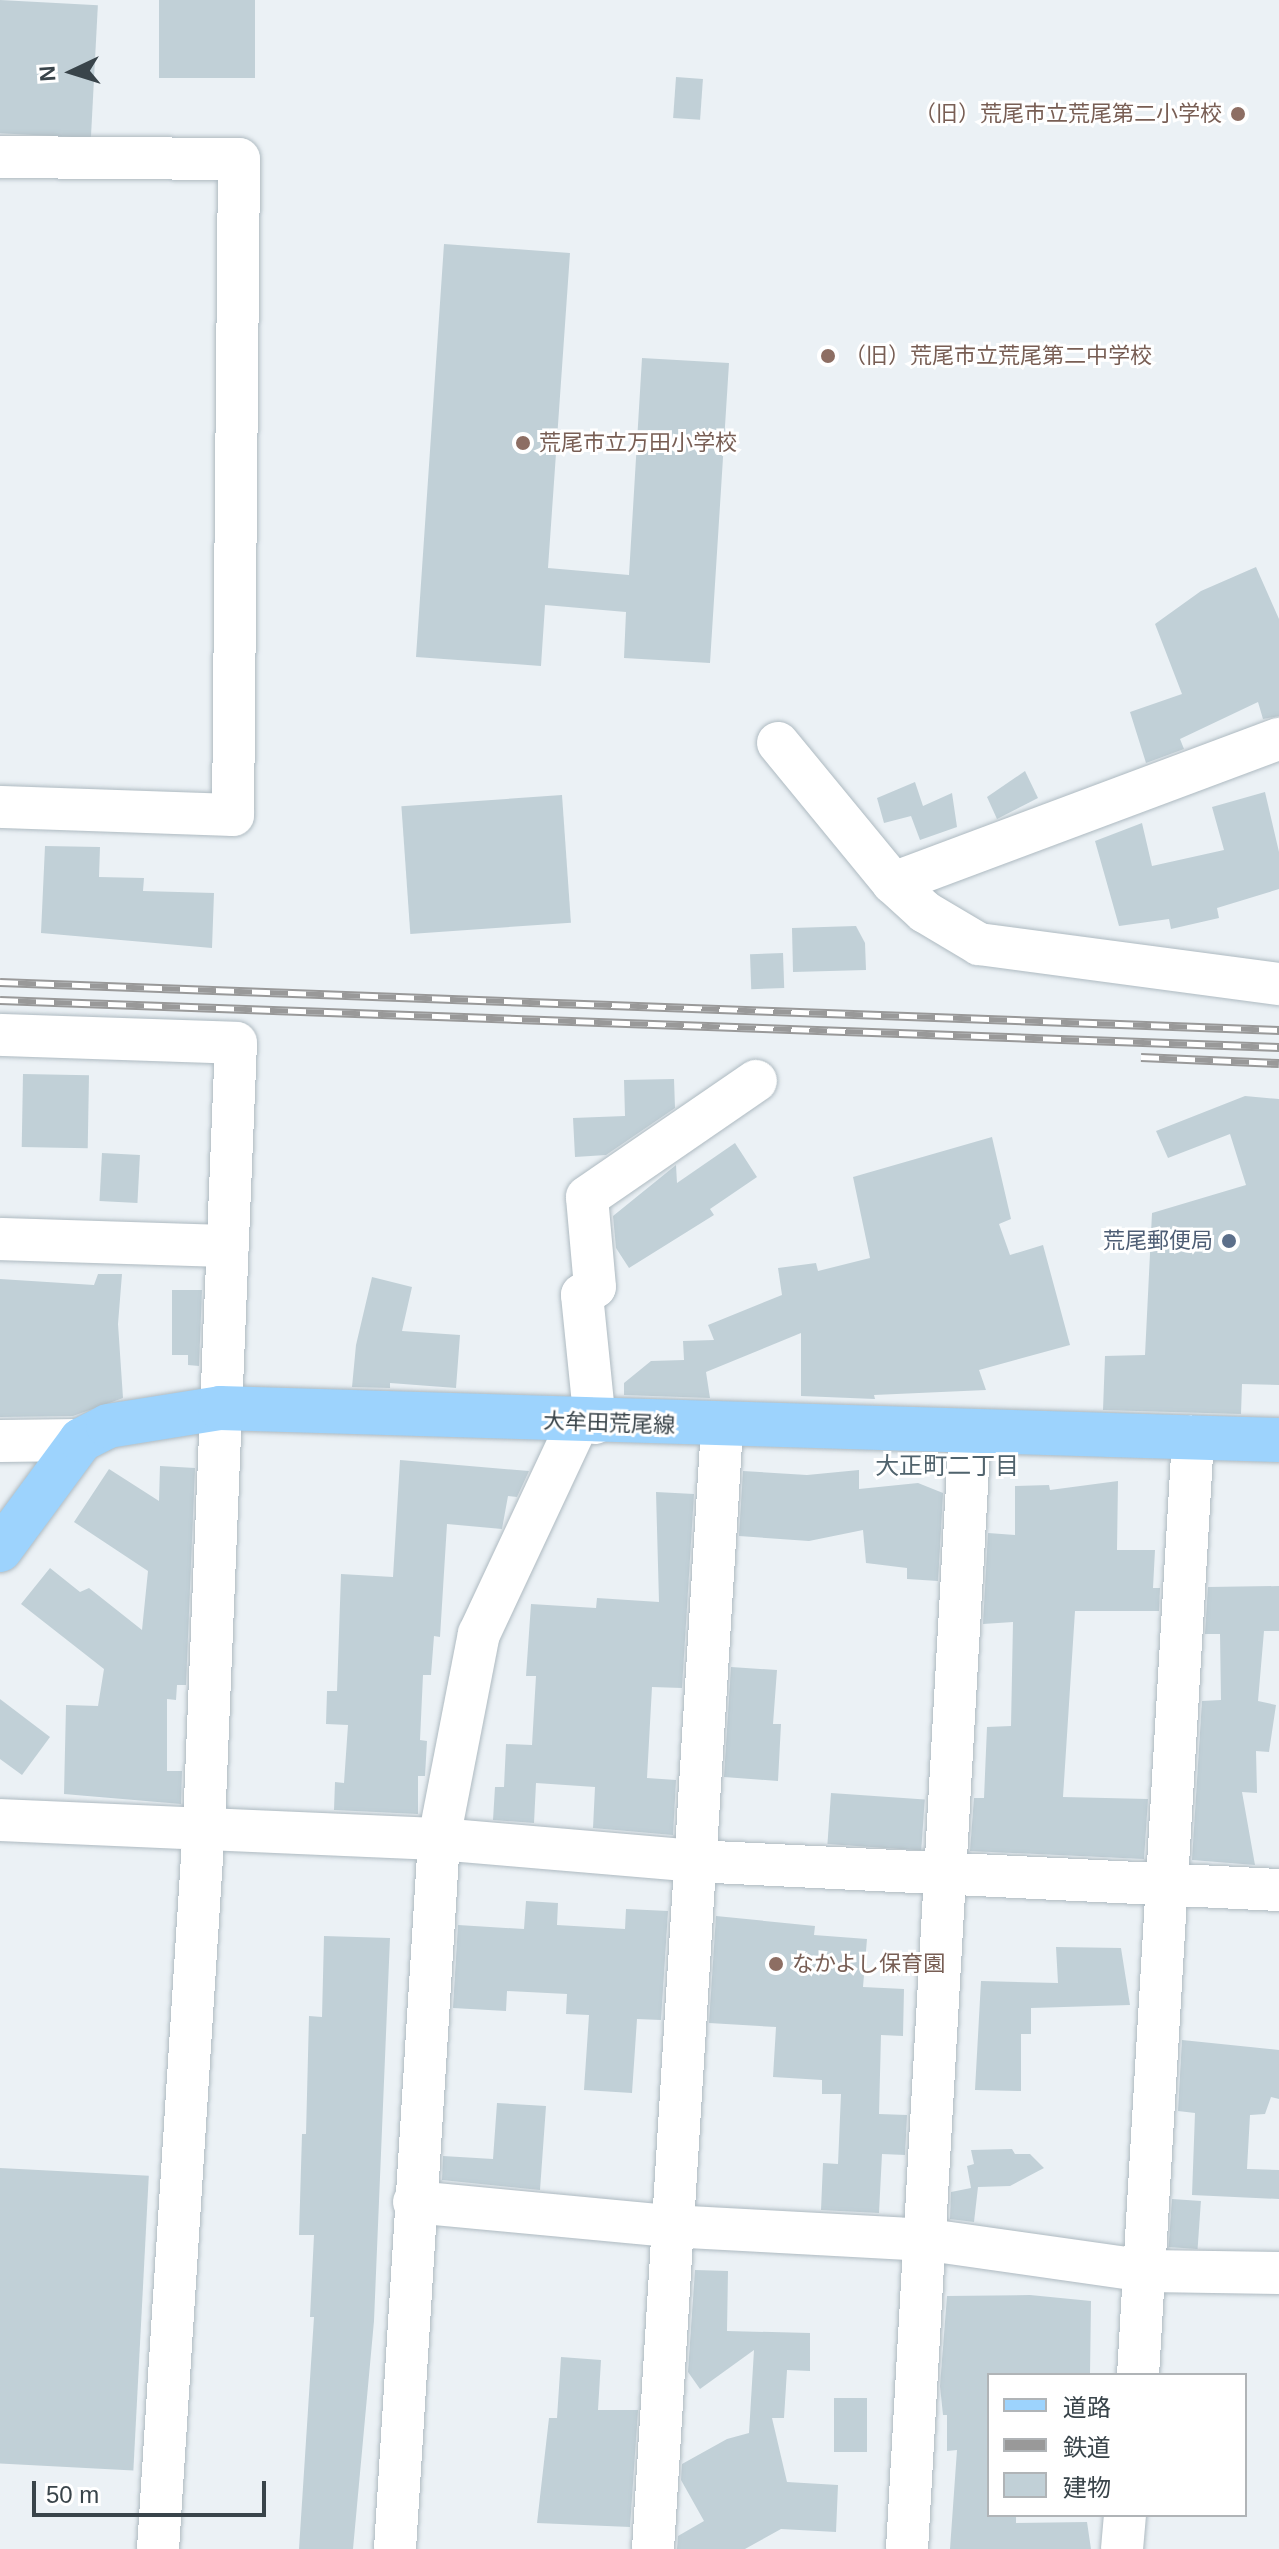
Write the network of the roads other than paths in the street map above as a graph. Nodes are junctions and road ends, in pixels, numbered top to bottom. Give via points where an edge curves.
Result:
1 (0, 157) edge
2 (1279, 739) edge
3 (778, 743) dead end
4 (0, 807) edge
5 (893, 883) junction
6 (1279, 984) edge
7 (0, 1035) edge
8 (756, 1081) dead end
9 (0, 1239) edge
10 (228, 1246) junction
11 (220, 1408) junction
12 (586, 1423) junction
13 (722, 1426) junction
14 (970, 1434) junction
15 (1193, 1437) junction
16 (81, 1440) junction
17 (1279, 1440) edge
18 (0, 1441) edge
19 (0, 1550) edge
20 (0, 1820) edge
21 (204, 1826) junction
22 (439, 1839) junction
23 (694, 1861) junction
24 (944, 1872) junction
25 (1165, 1881) junction
26 (1279, 1890) edge
27 (414, 2202) junction
28 (670, 2226) junction
29 (929, 2240) junction
30 (1148, 2271) junction
31 (1279, 2273) edge
32 (1138, 2373) edge
33 (1125, 2517) edge
34 (158, 2549) edge
35 (395, 2549) edge
36 (653, 2549) edge
37 (907, 2549) edge
38 (1122, 2549) edge

1 - 4 street via 239,159 233,815
2 - 5 street
3 - 5 street
5 - 6 street via 925,912 979,944
7 - 10 street via 236,1043
8 - 12 street via 587,1197 595,1287 582,1295
9 - 10 street
10 - 11 street
11 - 12 main road, 大牟田荒尾線
11 - 16 main road, 大牟田荒尾線 via 108,1426
11 - 21 street
12 - 13 main road, 大牟田荒尾線
12 - 22 street via 479,1634
13 - 14 main road, 大牟田荒尾線
13 - 23 street
14 - 15 main road, 大牟田荒尾線
14 - 24 street
15 - 17 main road, 大牟田荒尾線
15 - 25 street
16 - 18 street
16 - 19 main road
20 - 21 street
21 - 22 street
21 - 34 street
22 - 23 street
22 - 27 street
23 - 24 street
23 - 28 street
24 - 25 street
24 - 29 street
25 - 26 street
25 - 30 street
27 - 28 street
27 - 35 street
28 - 29 street
28 - 36 street
29 - 30 street
29 - 37 street
30 - 31 street
30 - 32 street
33 - 38 street

